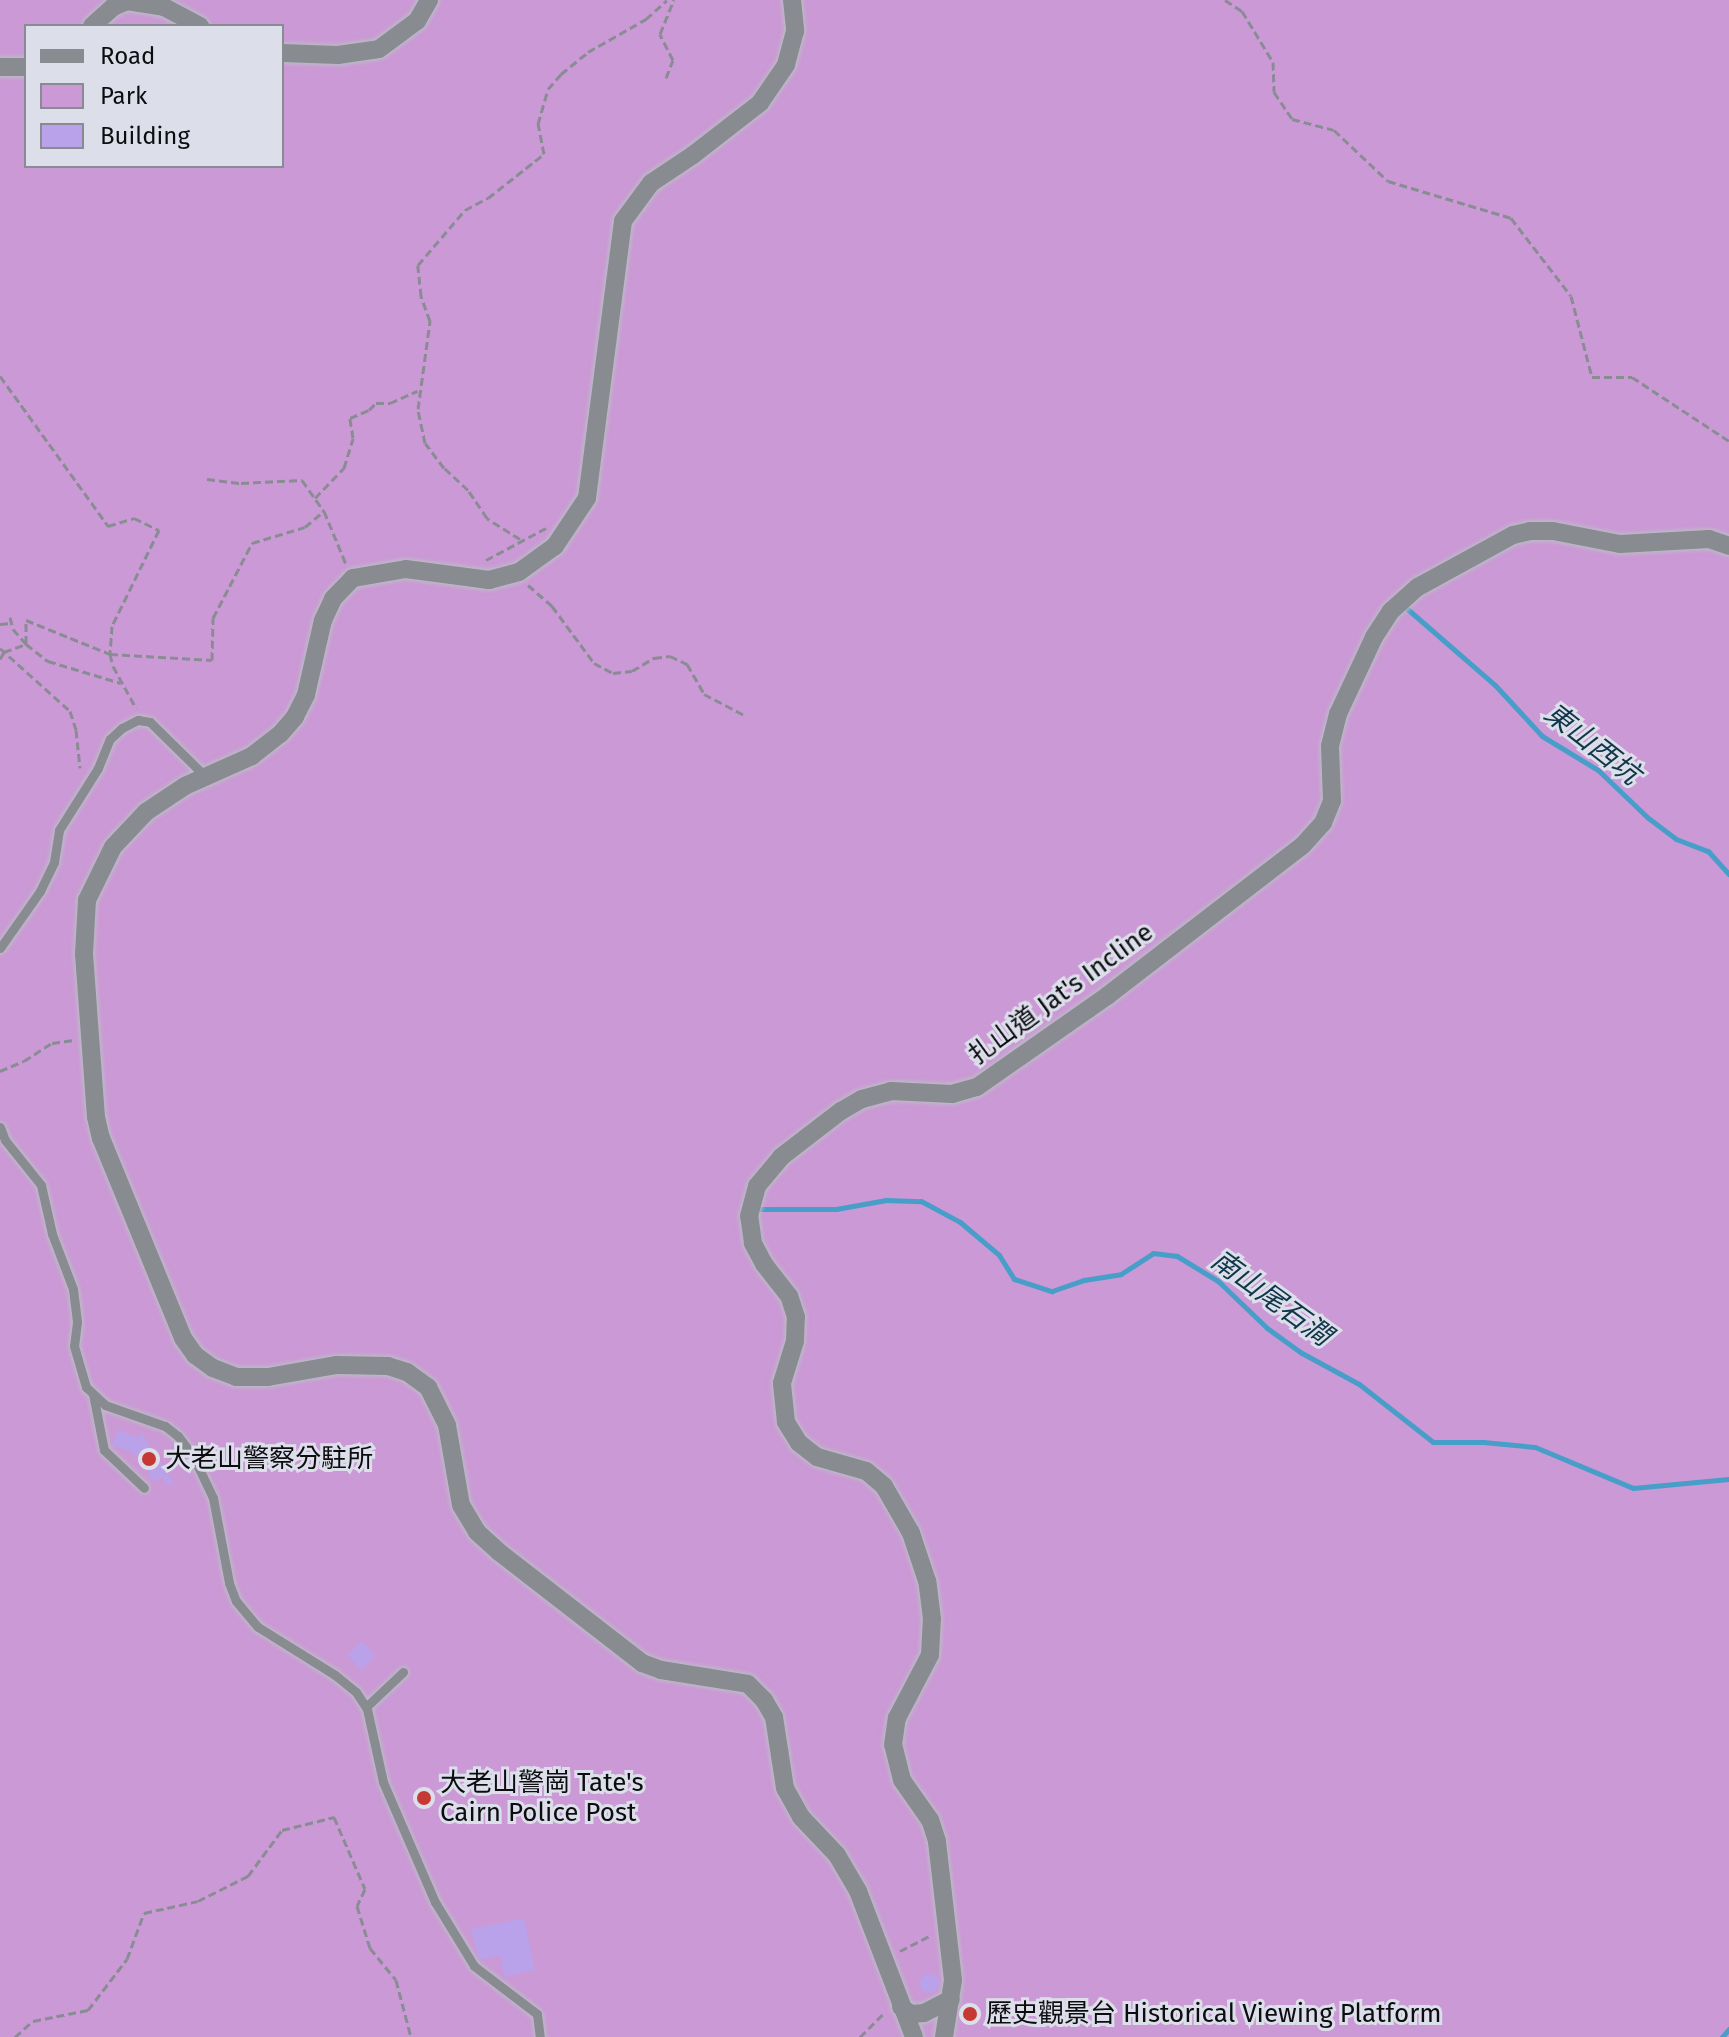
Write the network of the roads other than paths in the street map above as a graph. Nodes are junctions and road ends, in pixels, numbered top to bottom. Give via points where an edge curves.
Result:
1 (429, 0) edge
2 (792, 0) edge
3 (94, 24) edge
4 (196, 24) edge
5 (284, 53) edge
6 (0, 67) edge
7 (24, 67) edge
8 (1729, 546) edge
9 (206, 777) junction
10 (0, 948) edge
11 (0, 1127) edge
12 (93, 1394) junction
13 (144, 1488) dead end
14 (403, 1672) dead end
15 (366, 1707) junction
16 (951, 1999) junction
17 (901, 2007) junction
18 (540, 2037) edge
19 (914, 2037) edge
20 (944, 2037) edge

1 - 5 street via 417,21 379,49 338,55
2 - 9 street via 795,31 786,65 760,103 651,183 623,221 587,498 555,546 519,572 489,580 406,569 353,578 333,599 323,620 316,663 295,717 252,756
3 - 4 street via 127,1 164,7
6 - 7 street
8 - 16 street, 扎山道 Jat's Incline via 1709,539 1620,544 1530,531 1513,535 1418,587 1391,611 1374,637 1338,714 1330,746 1330,809 1303,845 1107,996 977,1087 952,1094 891,1091 862,1099 781,1157 762,1177 751,1202 751,1236 789,1296 796,1317 795,1341 782,1383 786,1422 799,1443 817,1457 866,1471 884,1486 911,1533 927,1581 930,1655 899,1712 893,1745 902,1780 933,1826
9 - 10 lane via 161,730 144,721 122,728 110,739 59,830 54,862 40,891
9 - 17 street via 125,830 94,879 84,931 101,1138 183,1338 195,1355 236,1377 367,1364 407,1372 428,1387 447,1425 461,1505 477,1532 642,1663 748,1684 774,1717 785,1788 801,1817 848,1871
11 - 12 lane via 41,1185 73,1289 79,1370
12 - 13 lane via 104,1450
12 - 15 lane via 105,1405 165,1426 178,1436 213,1498 236,1601 258,1627 335,1675
14 - 15 lane
15 - 18 lane via 383,1782 435,1902 474,1966 537,2014
16 - 17 street via 924,2013 911,2014
16 - 20 street, 扎山道 Jat's Incline
17 - 19 street

